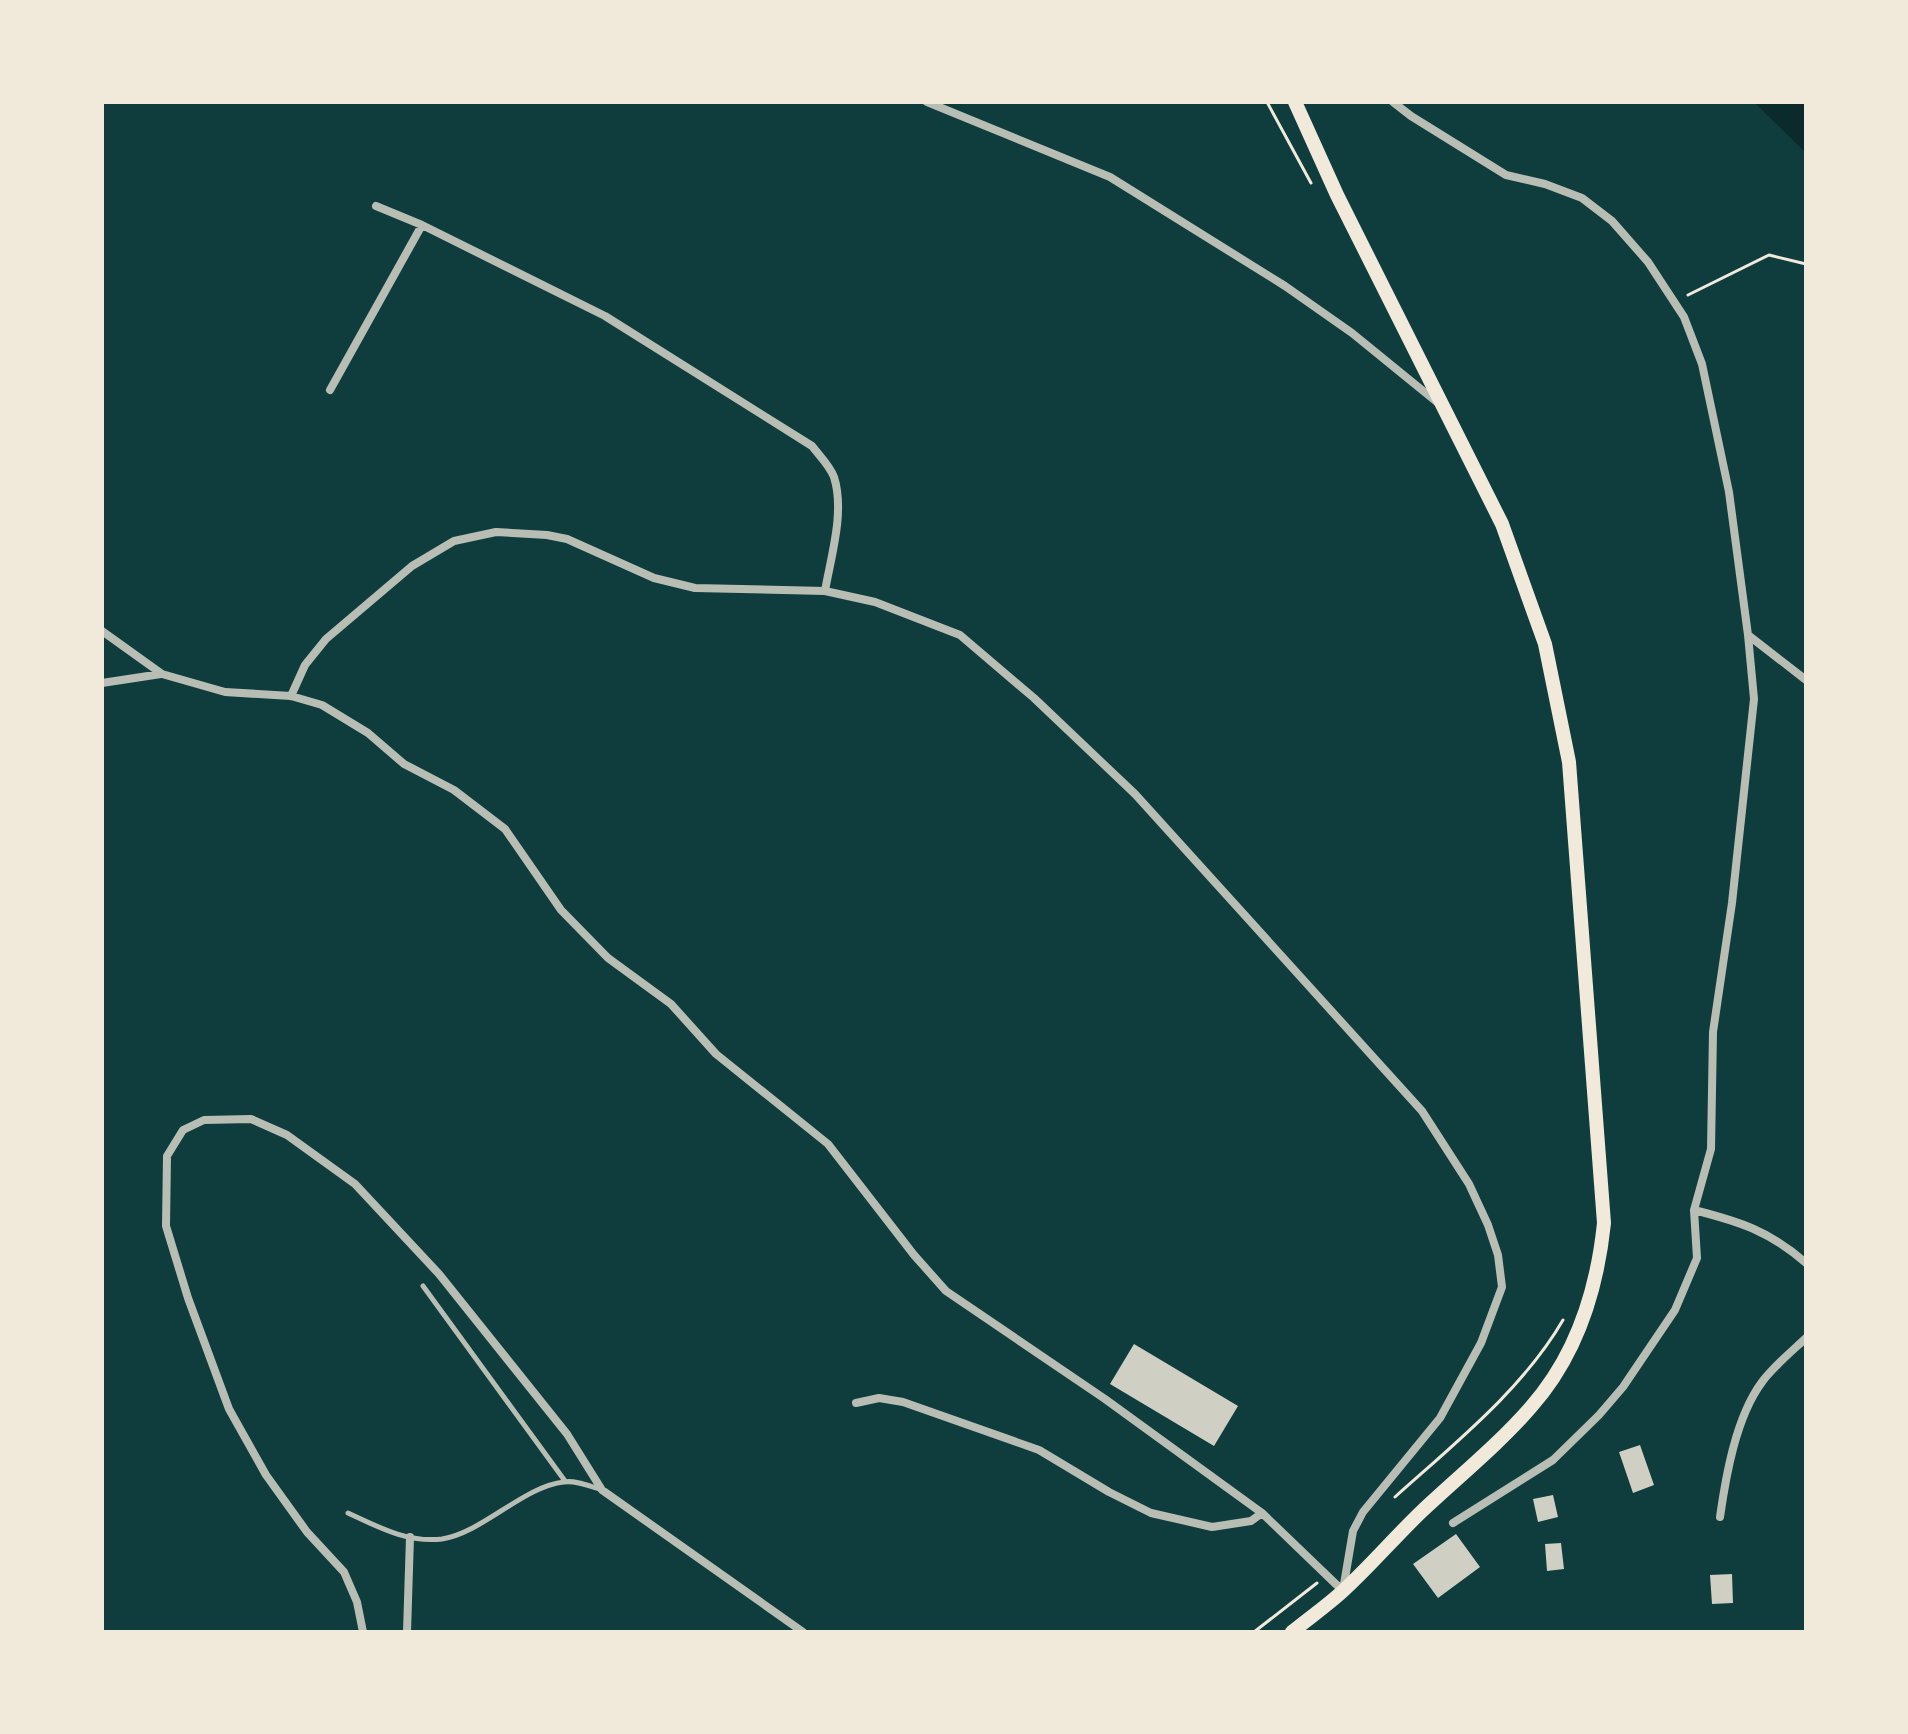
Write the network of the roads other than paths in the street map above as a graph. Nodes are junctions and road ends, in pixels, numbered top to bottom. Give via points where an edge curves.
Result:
1 (927, 102) edge
2 (1295, 102) edge
3 (1393, 102) edge
4 (376, 206) dead end
5 (422, 225) junction
6 (330, 390) dead end
7 (1444, 409) junction
8 (825, 591) junction
9 (102, 631) edge
10 (1748, 635) junction
11 (162, 674) junction
12 (1806, 680) edge
13 (102, 683) edge
14 (291, 696) junction
15 (1694, 1210) junction
16 (1806, 1263) edge
17 (423, 1286) dead end
18 (1806, 1338) edge
19 (856, 1403) dead end
20 (565, 1481) junction
21 (602, 1490) junction
22 (348, 1513) dead end
23 (1262, 1513) junction
24 (1720, 1517) dead end
25 (1453, 1523) dead end
26 (410, 1537) junction
27 (1343, 1591) junction
28 (363, 1632) edge
29 (407, 1632) edge
30 (803, 1632) edge
31 (1292, 1632) edge

1 - 7 street via 1110,177 1285,286 1364,342
2 - 7 main road
3 - 10 street via 1506,175 1582,198 1612,221 1648,262 1684,317 1705,379 1729,492
4 - 5 street
5 - 6 street
5 - 8 street via 605,316 812,446 833,474 837,491
7 - 27 main road via 1502,524 1545,644 1557,697 1569,762 1604,1223 1590,1303 1555,1375 1531,1408
8 - 14 street via 695,588 654,578 567,539 496,532 454,541 412,566 326,639 305,665
8 - 27 street via 875,602 960,635 1034,698 1135,794 1422,1111 1469,1184 1498,1255 1502,1287 1481,1343 1440,1418 1353,1531
9 - 11 street
10 - 12 street
10 - 15 street via 1754,699 1713,1032 1711,1149
11 - 13 street
11 - 14 street via 225,692
14 - 23 street via 322,705 368,733 404,764 454,790 505,829 561,910 608,958 671,1004 716,1054 828,1144 946,1291
15 - 16 street via 1749,1224
15 - 25 street via 1697,1258 1675,1310 1623,1387 1553,1460
17 - 20 lane
18 - 24 street via 1761,1383 1736,1436
19 - 23 street via 879,1398 903,1402 1039,1450 1151,1513 1212,1527 1251,1521
20 - 21 lane
20 - 26 lane via 443,1539
21 - 28 street via 567,1434 449,1286 355,1184 287,1135 251,1119 204,1120 183,1130 167,1156 166,1226 188,1298 229,1409 266,1475 344,1572
21 - 30 street
22 - 26 lane
23 - 27 street
26 - 29 street
27 - 31 main road

